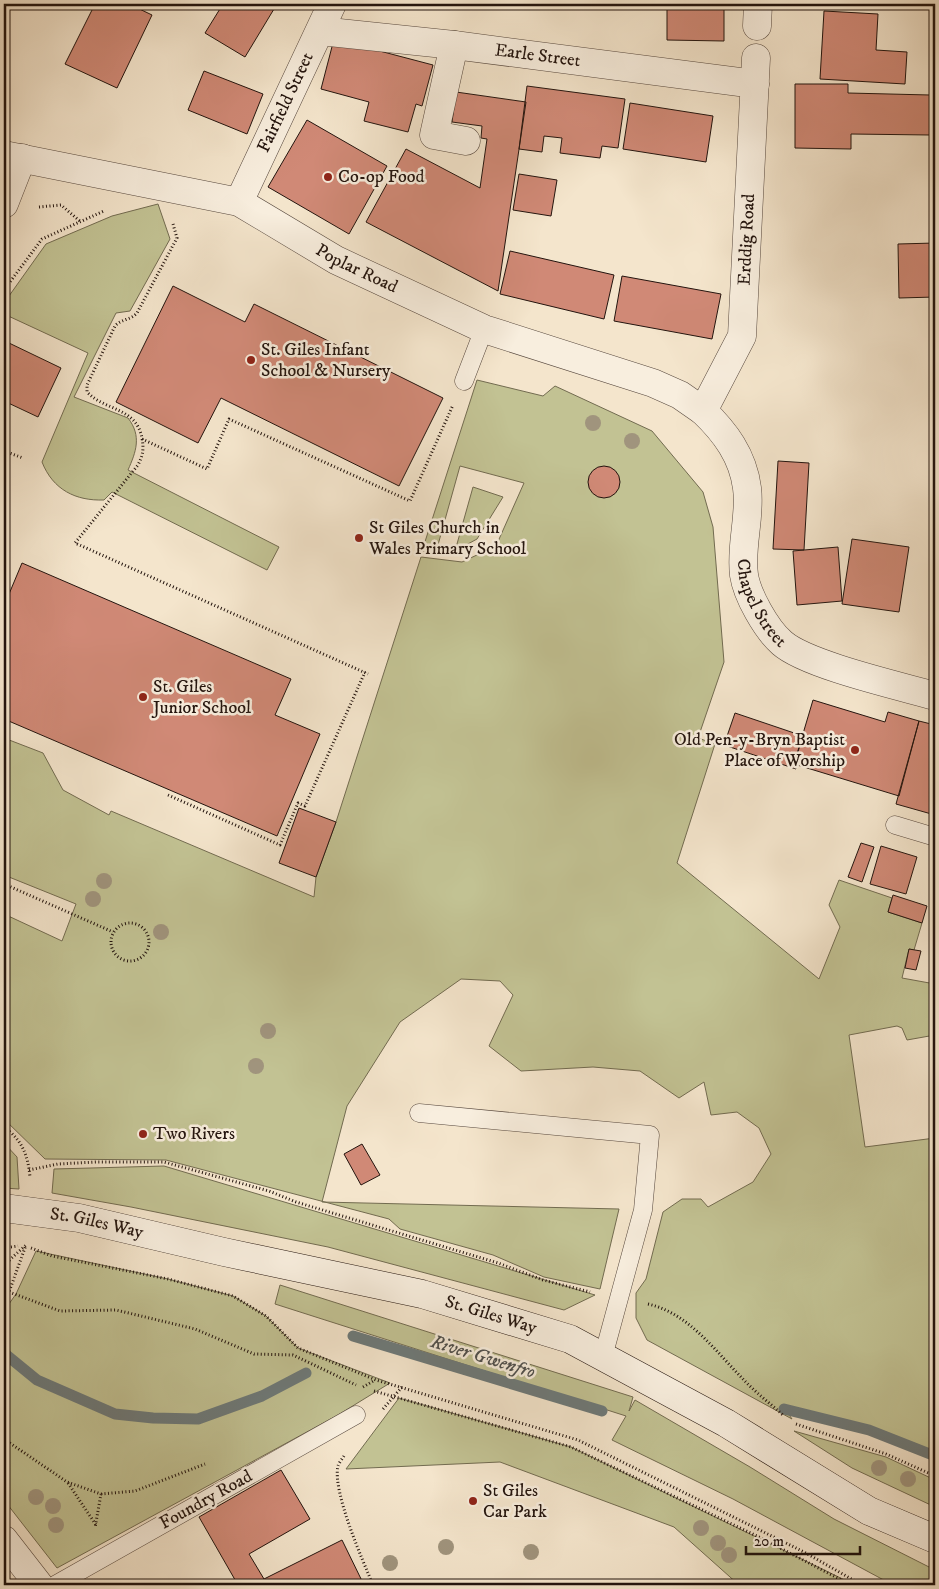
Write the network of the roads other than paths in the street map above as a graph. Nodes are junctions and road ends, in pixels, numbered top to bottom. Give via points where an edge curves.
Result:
1 (332, 4) edge
2 (320, 32) junction
3 (454, 45) junction
4 (755, 71) joint
5 (466, 141) dead end
6 (13, 156) edge
7 (239, 202) junction
8 (4, 204) edge
9 (484, 329) junction
10 (464, 381) road end
11 (703, 411) junction
12 (935, 696) edge
13 (895, 824) dead end
14 (935, 837) edge
15 (419, 1113) dead end
16 (4, 1208) edge
17 (603, 1357) junction
18 (356, 1415) dead end
19 (935, 1539) edge
20 (4, 1540) edge
21 (39, 1585) edge
22 (55, 1585) edge

1 - 2 street, Fairfield Street
2 - 3 street, Earle Street
2 - 7 street, Fairfield Street
3 - 4 street, Earle Street
3 - 5 street via 434,135
4 - 11 street, Erddig Road via 742,336
6 - 7 street, Poplar Road
6 - 8 street
7 - 9 street, Poplar Road via 336,260
9 - 10 lane
9 - 11 street, Poplar Road via 653,383 680,395
11 - 12 street, Chapel Street via 723,430 740,460 748,488 744,575 761,618 783,644 814,660
13 - 14 lane
15 - 17 lane via 650,1135 643,1210
16 - 17 street, St. Giles Way via 79,1218 422,1294 570,1339
17 - 19 street, St. Giles Way via 726,1423 869,1511
18 - 22 lane, Foundry Road
20 - 21 street

